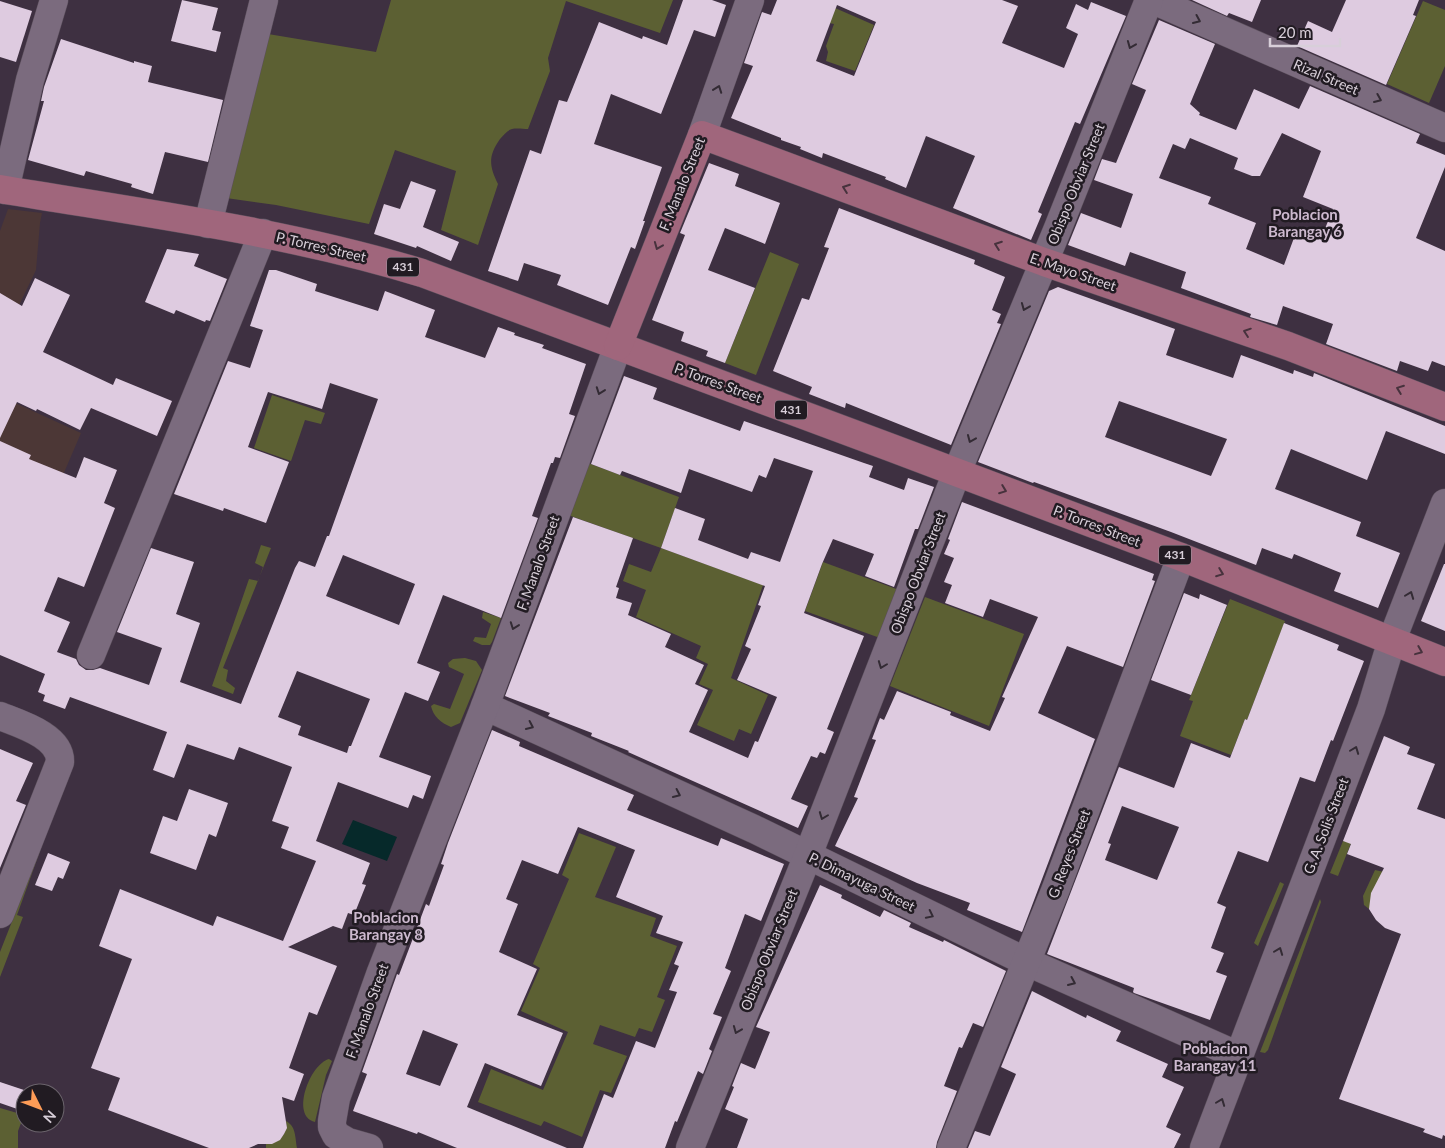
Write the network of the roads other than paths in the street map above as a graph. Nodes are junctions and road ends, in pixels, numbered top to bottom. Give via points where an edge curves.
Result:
1 (54, 0) edge
2 (264, 0) edge
3 (750, 0) edge
4 (1151, 0) edge
5 (1445, 128) edge
6 (702, 135) junction
7 (2, 189) edge
8 (208, 224) junction
9 (263, 233) junction
10 (1044, 262) junction
11 (618, 346) junction
12 (1445, 407) edge
13 (957, 472) junction
14 (1445, 503) edge
15 (1181, 557) junction
16 (1392, 640) junction
17 (91, 655) dead end
18 (1445, 662) edge
19 (485, 706) junction
20 (0, 716) edge
21 (808, 856) junction
22 (0, 911) edge
23 (1027, 962) junction
24 (1239, 1056) junction
25 (369, 1148) edge
26 (690, 1148) edge
27 (951, 1148) edge
28 (1204, 1148) edge

1 - 7 street
2 - 8 street
6 -> 3 street, F. Manalo Street
4 -> 5 street, Rizal Street
4 -> 10 street, Obispo Obviar Street
10 -> 6 main road, E. Mayo Street
6 -> 11 main road, F. Manalo Street
7 - 8 main road, P. Torres Street / 431
8 - 9 main road, P. Torres Street / 431
9 - 11 main road, P. Torres Street / 431 via 345,251 422,273
9 - 17 street
12 -> 10 main road, E. Mayo Street via 1288,346
10 -> 13 street, Obispo Obviar Street
11 - 13 main road, P. Torres Street / 431
11 -> 19 street, F. Manalo Street
13 -> 15 main road, P. Torres Street / 431
13 -> 21 street, Obispo Obviar Street
16 -> 14 street, G. A. Solis Street
15 -> 16 main road, P. Torres Street / 431
15 - 23 street, G. Reyes Street
16 -> 18 main road, P. Torres Street / 431
24 -> 16 street, G. A. Solis Street via 1371,708
19 -> 21 street, P. Dimayuga Street
19 - 25 street, F. Manalo Street via 354,1044 333,1112 332,1127 336,1135
20 - 22 street via 53,743 60,756
21 -> 23 street, P. Dimayuga Street
21 -> 26 street, Obispo Obviar Street
23 -> 24 street, P. Dimayuga Street
23 - 27 street, G. Reyes Street
28 -> 24 street, G. A. Solis Street

